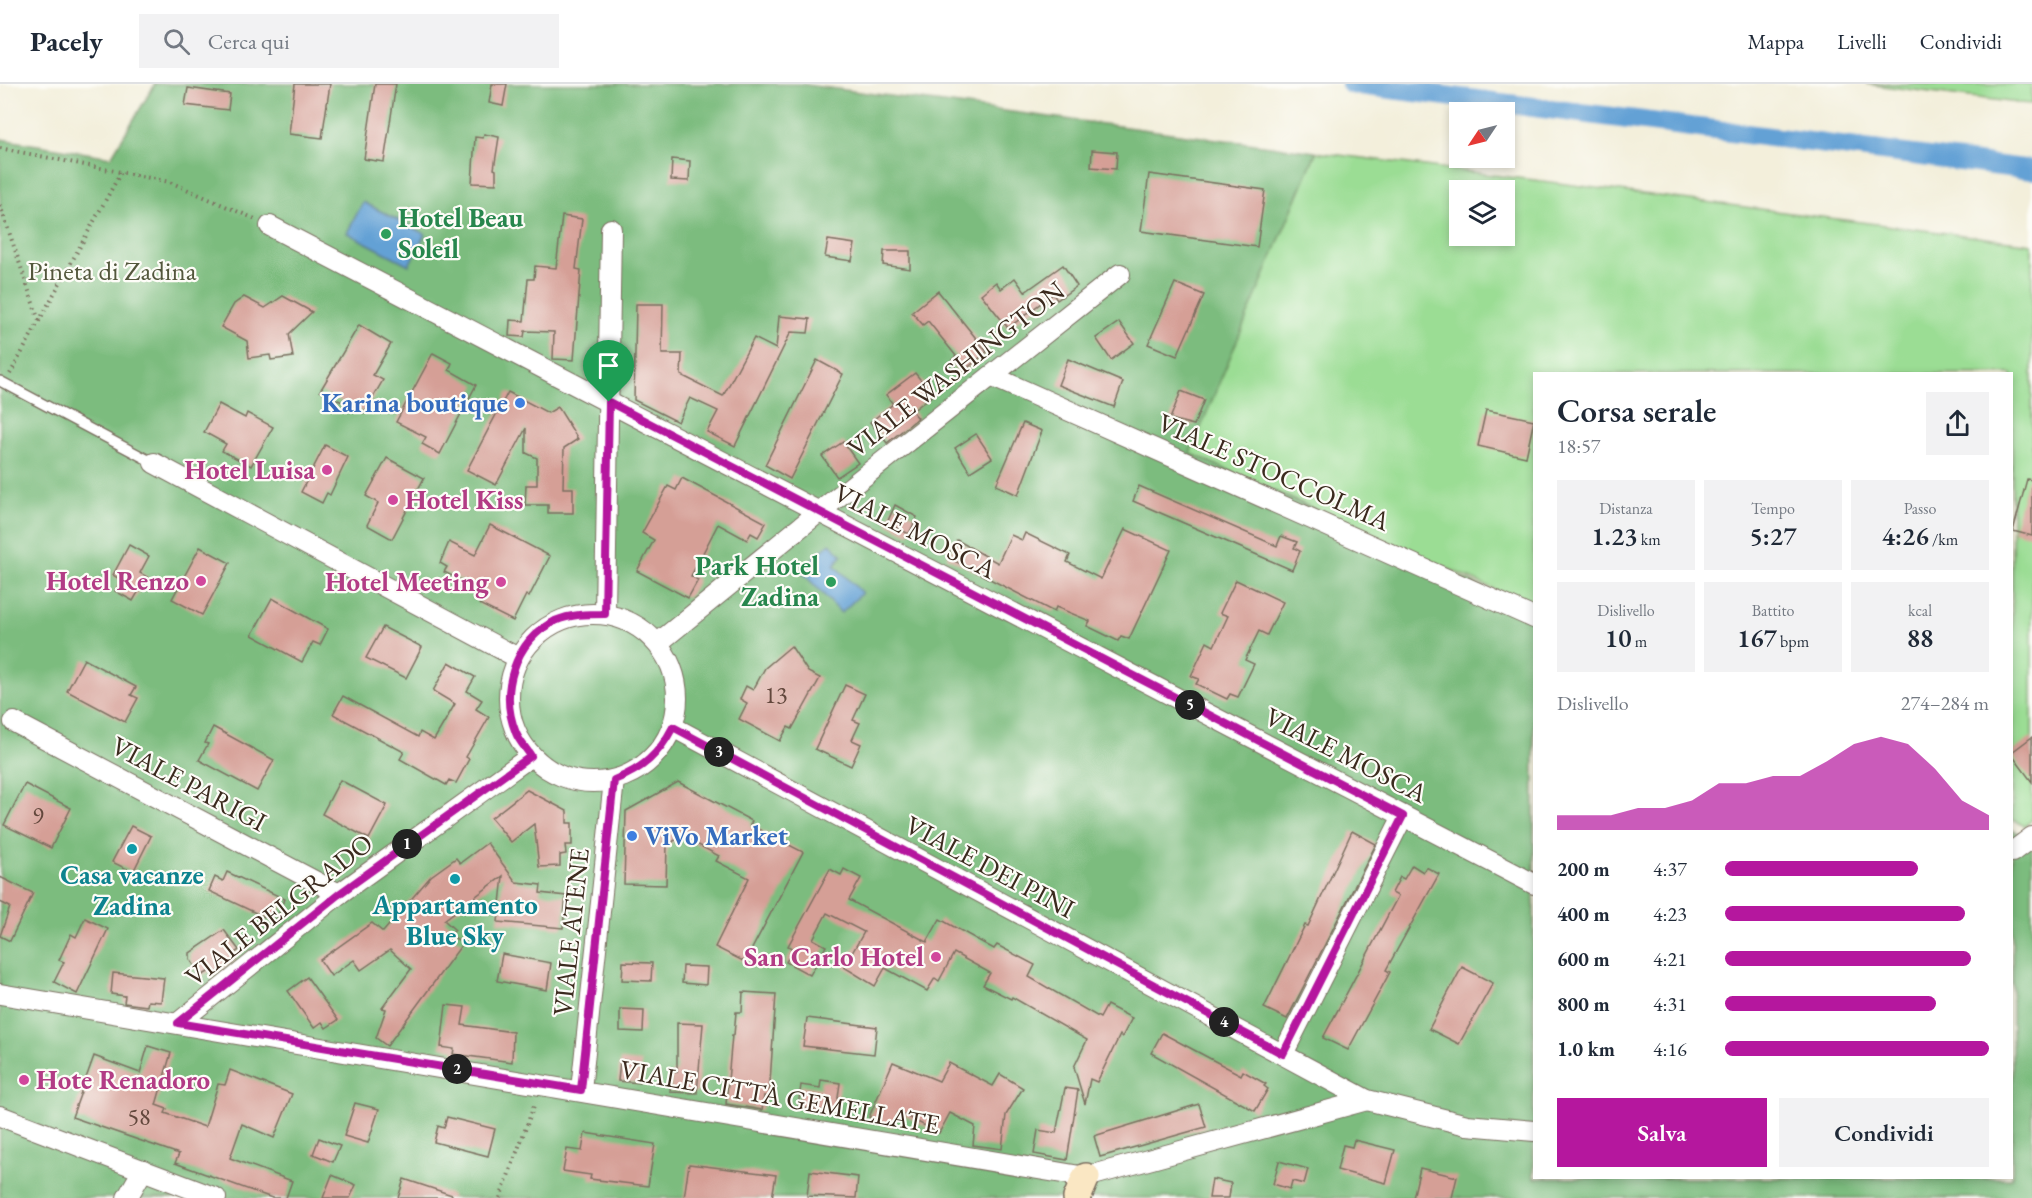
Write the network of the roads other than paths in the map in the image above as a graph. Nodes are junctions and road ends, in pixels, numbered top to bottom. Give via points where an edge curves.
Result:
1 (270, 226) road end
2 (611, 229) dead end
3 (1120, 274) dead end
4 (991, 376) junction
5 (3, 383) edge
6 (609, 402) junction
7 (154, 463) joint
8 (819, 512) junction
9 (605, 614) junction
10 (1533, 618) edge
11 (658, 643) junction
12 (518, 657) junction
13 (14, 722) dead end
14 (673, 727) junction
15 (531, 756) junction
16 (614, 780) junction
17 (1403, 816) junction
18 (2013, 830) edge
19 (2031, 837) edge
20 (2013, 851) edge
21 (1533, 883) edge
22 (339, 894) junction
23 (0, 994) edge
24 (178, 1023) junction
25 (1283, 1054) junction
26 (581, 1090) junction
27 (1367, 1100) junction
28 (0, 1116) edge
29 (1533, 1131) edge
30 (143, 1170) junction
31 (1081, 1188) edge
32 (127, 1198) edge
33 (216, 1198) edge

1 - 6 street, VIALE MOSCA
2 - 6 street
3 - 4 street, VIALE WASHINGTON
4 - 8 street, VIALE WASHINGTON
4 - 10 street, VIALE STOCCOLMA
5 - 7 lane
6 - 8 street, VIALE MOSCA
6 - 9 street
7 - 12 street
8 - 11 street, VIALE WASHINGTON
8 - 17 street, VIALE MOSCA
9 - 11 street via 625,619
9 - 12 street via 579,614 554,622 533,637
11 - 14 street via 673,669 678,698
12 - 15 street via 509,682 509,709 516,734
13 - 22 street, VIALE PARIGI
14 - 16 street via 650,761
14 - 25 street, VIALE DEI PINI
15 - 16 street via 569,779 592,783
15 - 22 street, VIALE BELGRADO
16 - 26 street, VIALE ATENE
17 - 21 street, VIALE MOSCA
17 - 25 street
18 - 19 street
19 - 20 street
22 - 24 street, VIALE BELGRADO
23 - 24 street, VIALE CITTÀ GEMELLATE
24 - 26 street, VIALE CITTÀ GEMELLATE
25 - 27 street, VIALE DEI PINI
26 - 31 street, VIALE CITTÀ GEMELLATE
27 - 29 street, VIALE DEI PINI via 1467,1125
27 - 31 street, VIALE CITTÀ GEMELLATE
28 - 30 street
30 - 32 street
30 - 33 street

